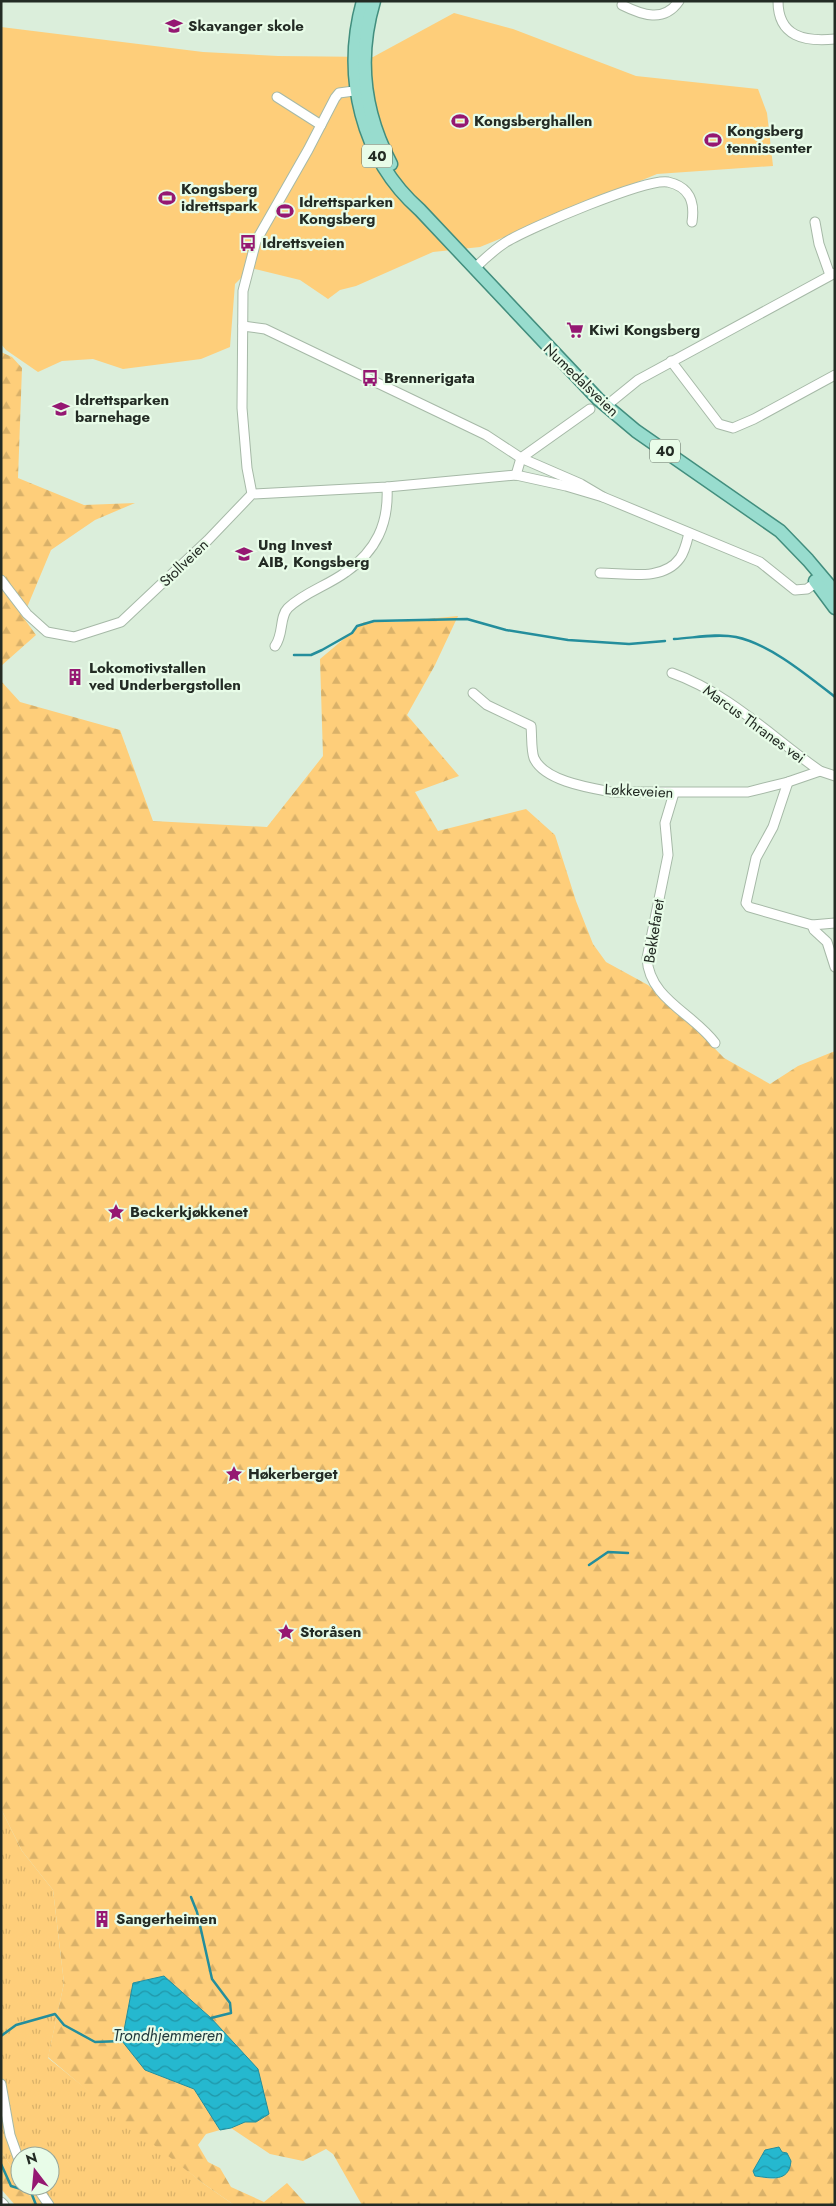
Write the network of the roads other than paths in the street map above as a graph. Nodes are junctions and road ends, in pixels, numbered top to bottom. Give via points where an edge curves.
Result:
1 (364, 1) edge
2 (374, 1) edge
3 (679, 1) edge
4 (778, 1) edge
5 (622, 5) dead end
6 (835, 38) edge
7 (361, 90) junction
8 (277, 97) dead end
9 (321, 125) junction
10 (692, 222) dead end
11 (815, 222) dead end
12 (474, 269) junction
13 (832, 274) edge
14 (243, 326) junction
15 (670, 362) junction
16 (835, 375) edge
17 (606, 406) junction
18 (590, 409) dead end
19 (521, 458) junction
20 (516, 475) junction
21 (387, 487) junction
22 (252, 494) junction
23 (603, 497) junction
24 (690, 533) junction
25 (600, 573) dead end
26 (1, 580) edge
27 (820, 580) junction
28 (835, 592) edge
29 (835, 608) edge
30 (275, 646) dead end
31 (672, 673) dead end
32 (474, 693) dead end
33 (820, 771) junction
34 (835, 776) edge
35 (788, 782) junction
36 (674, 793) junction
37 (807, 924) junction
38 (835, 924) edge
39 (835, 967) edge
40 (715, 1043) dead end
41 (1, 2084) edge
42 (14, 2146) edge

1 - 7 main road, Numedalsveien / 40 via 354,46
2 - 7 main road, Numedalsveien / 40 via 364,49
3 - 5 street via 665,15 654,16
4 - 6 street via 785,27 795,35 805,39
7 - 9 street via 339,93
7 - 12 main road, Numedalsveien / 40 via 379,140 420,210
8 - 9 street
9 - 14 street via 256,242 243,291
10 - 12 street via 694,208 690,194 681,186 666,182 646,184 546,221 507,242
11 - 13 street via 819,244
12 - 17 main road, Numedalsveien / 40
13 - 15 street
14 - 19 street via 265,328 486,435
14 - 22 street via 242,408
15 - 16 street via 719,424 732,428
15 - 17 street via 638,380
17 - 27 main road, Numedalsveien / 40 via 792,542
18 - 19 street
19 - 20 street
19 - 23 street
20 - 21 street
20 - 23 street
21 - 22 street
21 - 30 street via 381,535 370,551 346,572 316,588 286,610 281,638
22 - 26 street, Stollveien via 121,622 74,636 47,632 27,614
23 - 24 street
24 - 25 street via 682,557 671,569 657,573
24 - 27 street via 760,562 794,590 807,589
27 - 28 main road, Numedalsveien / 40
27 - 29 main road, Numedalsveien / 40
31 - 33 street, Marcus Thranes vei via 724,700
32 - 36 street, Løkkeveien via 487,705 531,726 534,758 543,770 567,782 612,792
33 - 34 street, Marcus Thranes vei
33 - 35 street, Løkkeveien
35 - 36 street, Løkkeveien via 748,792
35 - 37 street via 773,827 754,865 746,903 748,907
36 - 40 street, Bekkefaret via 664,823 668,855 647,958 648,971 664,996 709,1034
37 - 38 street
37 - 39 street via 827,942
41 - 42 street

